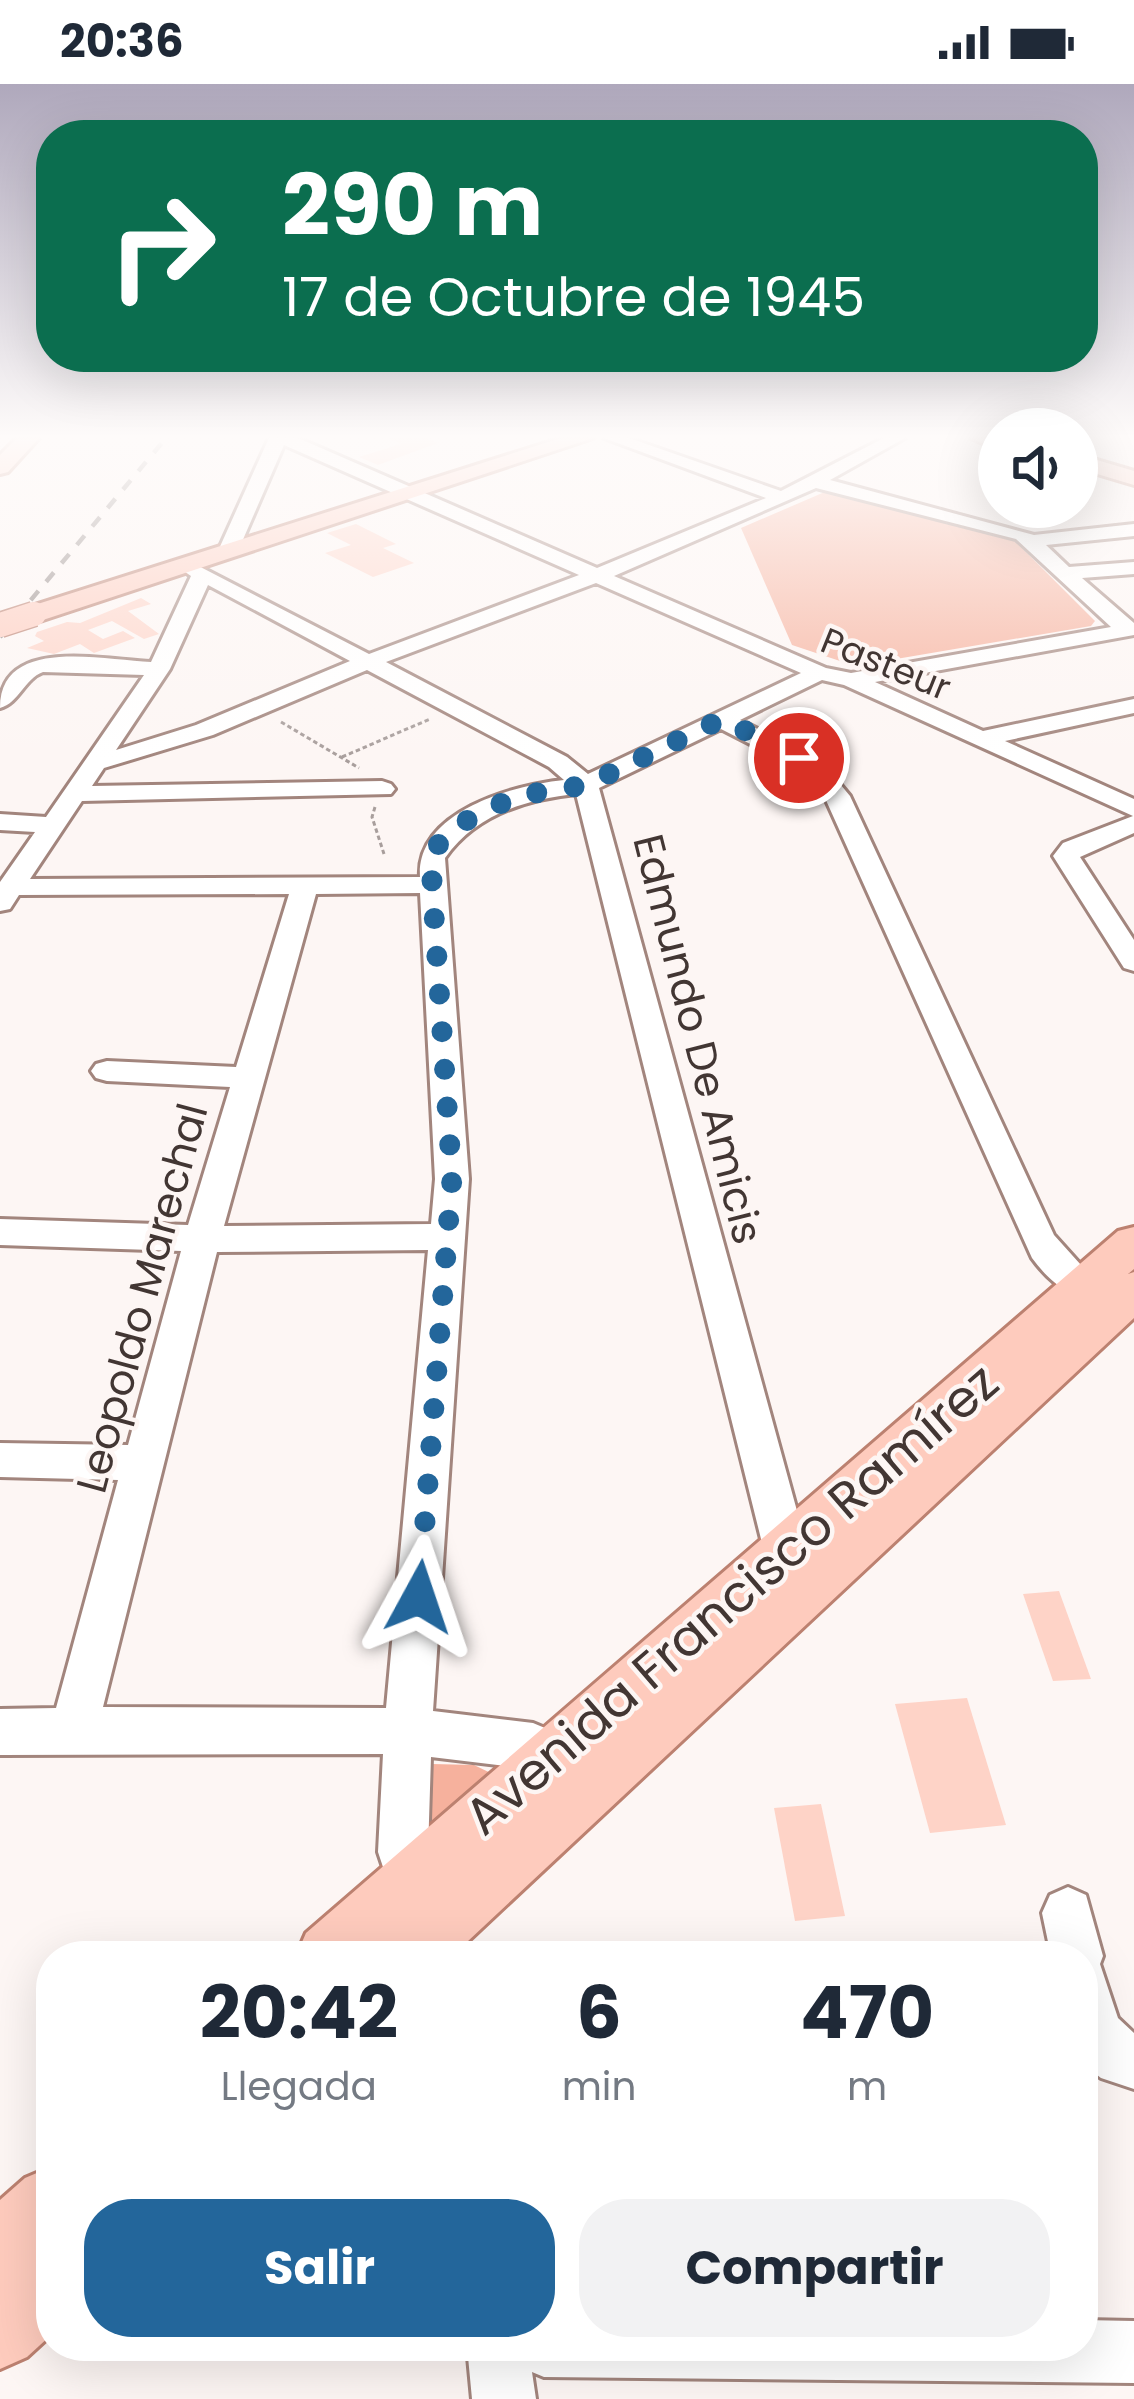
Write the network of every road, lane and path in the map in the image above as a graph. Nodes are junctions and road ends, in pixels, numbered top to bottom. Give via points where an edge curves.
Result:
1 (230, 546) edge
2 (244, 546) edge
3 (533, 546) edge
4 (667, 546) edge
5 (1036, 546) edge
6 (228, 551) junction
7 (1134, 568) edge
8 (193, 570) junction
9 (1065, 573) junction
10 (597, 574) junction
11 (0, 625) edge
12 (1131, 629) edge
13 (364, 663) junction
14 (159, 669) junction
15 (819, 673) junction
16 (850, 680) junction
17 (0, 701) edge
18 (256, 706) junction
19 (1134, 706) edge
20 (452, 710) junction
21 (722, 719) junction
22 (981, 739) junction
23 (342, 758) junction
24 (97, 762) junction
25 (586, 785) junction
26 (382, 789) junction
27 (73, 794) junction
28 (1134, 809) edge
29 (0, 822) edge
30 (1134, 824) edge
31 (53, 825) junction
32 (384, 854) dead end
33 (432, 885) junction
34 (304, 889) junction
35 (5, 895) edge
36 (1134, 962) edge
37 (107, 1071) dead end
38 (250, 1078) junction
39 (0, 1232) edge
40 (449, 1237) junction
41 (202, 1239) junction
42 (1123, 1277) edge
43 (0, 1460) edge
44 (142, 1462) junction
45 (786, 1551) junction
46 (0, 1732) edge
47 (73, 1732) junction
48 (408, 1732) junction
49 (573, 1768) junction
50 (416, 1922) edge
51 (367, 1941) edge
52 (1098, 2038) edge
53 (1134, 2061) edge
54 (36, 2217) edge
55 (0, 2249) edge
56 (36, 2297) edge
57 (0, 2330) edge
58 (1098, 2352) edge
59 (1134, 2352) edge
60 (500, 2361) edge
61 (504, 2399) edge

1 - 6 street
2 - 6 main road
3 - 10 street, Pasteur
4 - 10 street
5 - 9 street
6 - 8 main road
7 - 9 street
8 - 11 main road, bridge
8 - 13 street
8 - 14 street
9 - 12 street
10 - 13 street
10 - 15 street, Pasteur
12 - 16 street
13 - 18 street
13 - 20 street
14 - 17 street via 40,664 22,672
14 - 24 street
15 - 16 street, Pasteur
15 - 21 street
16 - 22 street, Pasteur
18 - 23 path
18 - 24 street
19 - 22 street
20 - 23 path
20 - 25 street via 558,762
21 - 25 street
21 - 42 street via 812,766 837,796 1038,1238
22 - 28 street, Pasteur
23 - 26 path
24 - 27 street
25 - 33 street via 516,796 460,824 437,846
25 - 45 street, Edmundo De Amicis
26 - 27 street
26 - 32 path via 372,817
27 - 31 street
29 - 31 street
30 - 36 street via 1066,856
31 - 35 street
33 - 34 street
33 - 40 street
34 - 35 street
34 - 38 street, Leopoldo Marechal
37 - 38 street
38 - 41 street, Leopoldo Marechal
39 - 41 street
40 - 41 street
40 - 48 street
41 - 44 street, Leopoldo Marechal
42 - 45 main road, Avenida Francisco Ramírez
42 - 49 main road, Avenida Francisco Ramírez
43 - 44 street
44 - 47 street, Leopoldo Marechal
45 - 49 main road, Avenida Francisco Ramírez
46 - 47 street
47 - 48 street
48 - 49 street via 499,1738
48 - 50 street via 403,1852
49 - 50 main road, Avenida Francisco Ramírez
50 - 51 main road, Avenida Francisco Ramírez
52 - 53 street
54 - 55 main road
56 - 57 main road
58 - 59 street
60 - 61 street

